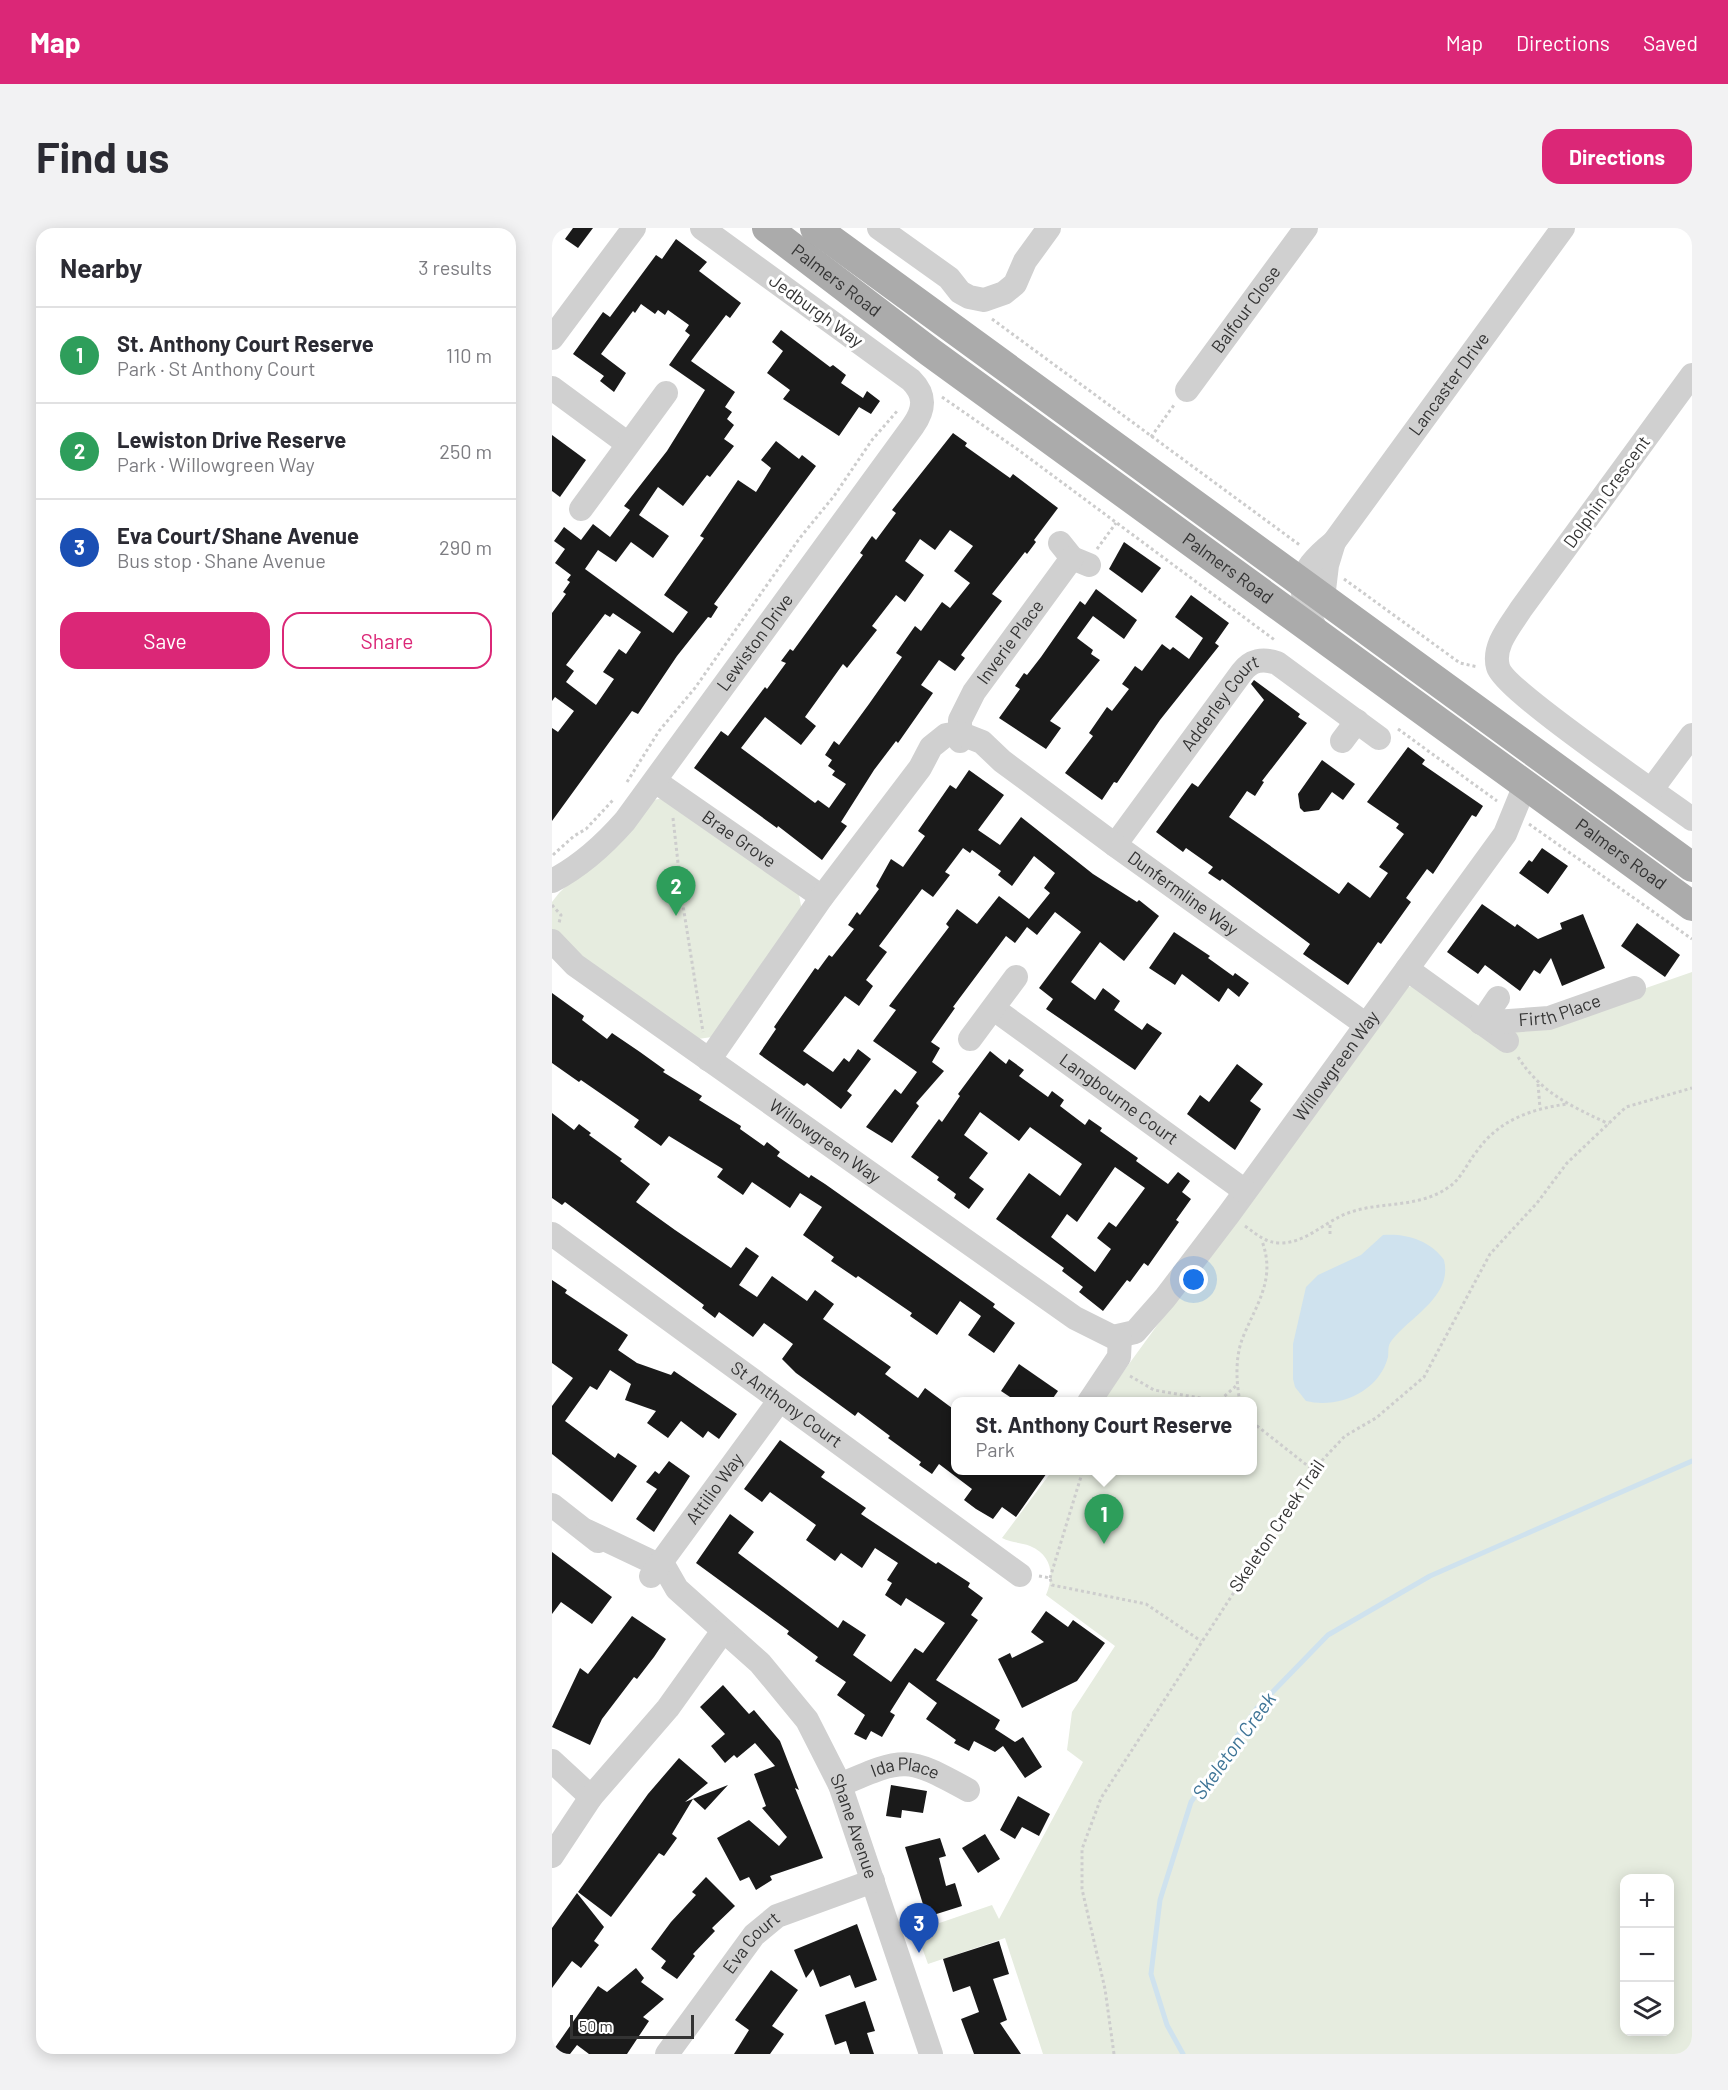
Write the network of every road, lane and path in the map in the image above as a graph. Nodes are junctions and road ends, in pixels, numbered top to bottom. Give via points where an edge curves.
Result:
1 (634, 228) edge
2 (702, 228) edge
3 (767, 228) edge
4 (814, 228) edge
5 (879, 228) edge
6 (1049, 228) edge
7 (1306, 228) edge
8 (1563, 228) edge
9 (988, 315) dead end
10 (552, 338) edge
11 (1692, 375) edge
12 (552, 388) edge
13 (1187, 390) joint
14 (666, 393) dead end
15 (922, 394) junction
16 (1151, 437) junction
17 (628, 444) junction
18 (581, 509) dead end
19 (1116, 523) dead end
20 (1079, 555) joint
21 (1326, 555) junction
22 (1313, 591) junction
23 (1521, 609) junction
24 (1318, 634) junction
25 (1486, 667) junction
26 (1542, 711) junction
27 (1357, 721) junction
28 (1692, 735) edge
29 (959, 737) junction
30 (1380, 738) dead end
31 (1342, 741) dead end
32 (662, 786) junction
33 (622, 788) dead end
34 (1652, 789) junction
35 (1536, 793) junction
36 (617, 796) dead end
37 (1692, 819) edge
38 (1115, 844) junction
39 (1692, 867) edge
40 (558, 870) edge
41 (552, 895) edge
42 (822, 897) junction
43 (552, 905) edge
44 (1692, 906) edge
45 (555, 934) edge
46 (552, 955) edge
47 (575, 965) junction
48 (1407, 969) junction
49 (1016, 977) dead end
50 (1634, 988) dead end
51 (1497, 998) dead end
52 (993, 1009) junction
53 (1480, 1023) junction
54 (1365, 1024) junction
55 (970, 1039) dead end
56 (1507, 1041) joint
57 (714, 1053) junction
58 (1538, 1084) junction
59 (1692, 1088) edge
60 (1567, 1104) junction
61 (1540, 1108) junction
62 (1609, 1124) junction
63 (1245, 1191) junction
64 (1229, 1214) junction
65 (1330, 1222) junction
66 (552, 1234) edge
67 (1330, 1234) dead end
68 (1262, 1241) junction
69 (1120, 1343) junction
70 (1237, 1385) junction
71 (1092, 1397) edge
72 (1223, 1397) edge
73 (1239, 1397) edge
74 (779, 1401) junction
75 (1257, 1426) edge
76 (1312, 1470) junction
77 (1081, 1475) edge
78 (552, 1505) edge
79 (655, 1570) junction
80 (1020, 1575) joint
81 (1050, 1578) junction
82 (723, 1631) junction
83 (1201, 1641) junction
84 (746, 1650) junction
85 (696, 1671) junction
86 (552, 1761) edge
87 (840, 1785) junction
88 (968, 1790) dead end
89 (588, 1794) junction
90 (557, 1848) edge
91 (873, 1881) junction
92 (667, 2054) edge
93 (931, 2054) edge
94 (1114, 2054) edge

1 - 10 street
2 - 15 street, Jedburgh Way via 911,380
3 - 24 main road, Palmers Road via 939,359
4 - 22 main road, Palmers Road
5 - 6 street via 949,278 986,291 1025,261
7 - 13 street, Balfour Close
8 - 21 street, Lancaster Drive
9 - 16 path
11 - 23 street, Dolphin Crescent
12 - 17 street
13 - 16 path
14 - 17 street
15 - 32 street, Lewiston Drive via 921,412 913,426
15 - 33 path via 912,393 872,440 653,739
16 - 21 path
17 - 18 street
19 - 20 path
20 - 29 street, Inverie Place via 974,692 960,720
21 - 22 street, Lancaster Drive
21 - 25 path via 1460,663
22 - 24 street via 1302,599
22 - 39 main road, Palmers Road
23 - 25 street, Dolphin Crescent via 1488,646
23 - 26 street, Dolphin Crescent via 1501,641 1497,666 1503,678
24 - 35 main road, Palmers Road
25 - 26 street, Dolphin Crescent via 1492,681 1506,695
26 - 34 street, Dolphin Crescent
27 - 30 street, Adderley Court
27 - 31 street
27 - 38 street, Adderley Court via 1277,663 1251,663
28 - 34 street
29 - 38 street, Dunfermline Way via 982,742
29 - 42 street via 920,768
32 - 40 street, Lewiston Drive via 615,834
32 - 42 street, Brae Grove
32 - 57 path via 703,1036
34 - 37 street, Dolphin Crescent
35 - 44 main road, Palmers Road
35 - 48 street, Willowgreen Way
36 - 40 path via 586,829 573,836
38 - 54 street, Dunfermline Way
40 - 41 street, Lewiston Drive
42 - 57 street
43 - 45 path via 561,915
45 - 47 street, Willowgreen Way
46 - 47 street, Willowgreen Way
47 - 57 street, Willowgreen Way
48 - 53 street, Firth Place
48 - 54 street, Willowgreen Way
49 - 52 street
50 - 53 street, Firth Place via 1549,1018
51 - 53 street, Firth Place
52 - 55 street
52 - 63 street, Langbourne Court
53 - 56 street, Firth Place
54 - 63 street, Willowgreen Way
56 - 58 path
57 - 69 street, Willowgreen Way via 1076,1318
58 - 60 path
58 - 61 path
59 - 62 path, Skeleton Creek Trail via 1626,1107
60 - 61 path
60 - 62 path
61 - 65 path via 1493,1131 1449,1187 1410,1204 1361,1209
62 - 76 path, Skeleton Creek Trail via 1567,1163 1490,1254 1424,1377 1376,1418 1345,1436
63 - 64 street, Willowgreen Way
64 - 68 path
64 - 69 street, Willowgreen Way via 1165,1298
65 - 67 path
65 - 68 path via 1296,1241
66 - 74 street, St Anthony Court
68 - 70 path via 1268,1279 1242,1338
69 - 71 street, Willowgreen Way via 1114,1366
70 - 72 path
70 - 73 path
74 - 79 street, Attilio Way
74 - 80 street, St Anthony Court
75 - 76 path
76 - 83 path, Skeleton Creek Trail
77 - 81 path
78 - 79 street, Shane Avenue via 612,1555
79 - 82 street, Shane Avenue via 679,1604
80 - 81 path
81 - 83 path via 1052,1585 1146,1604
82 - 84 street, Shane Avenue
82 - 85 street
83 - 94 path, Skeleton Creek Trail via 1101,1798 1082,1849 1082,1889
84 - 85 street
84 - 87 street, Shane Avenue via 774,1677 807,1720
85 - 89 street via 617,1764 597,1776
86 - 89 street
87 - 88 street, Ida Place via 906,1763 925,1767
87 - 91 street, Shane Avenue
89 - 90 street via 574,1810
91 - 92 street, Eva Court via 777,1916 754,1935
91 - 93 street, Shane Avenue

